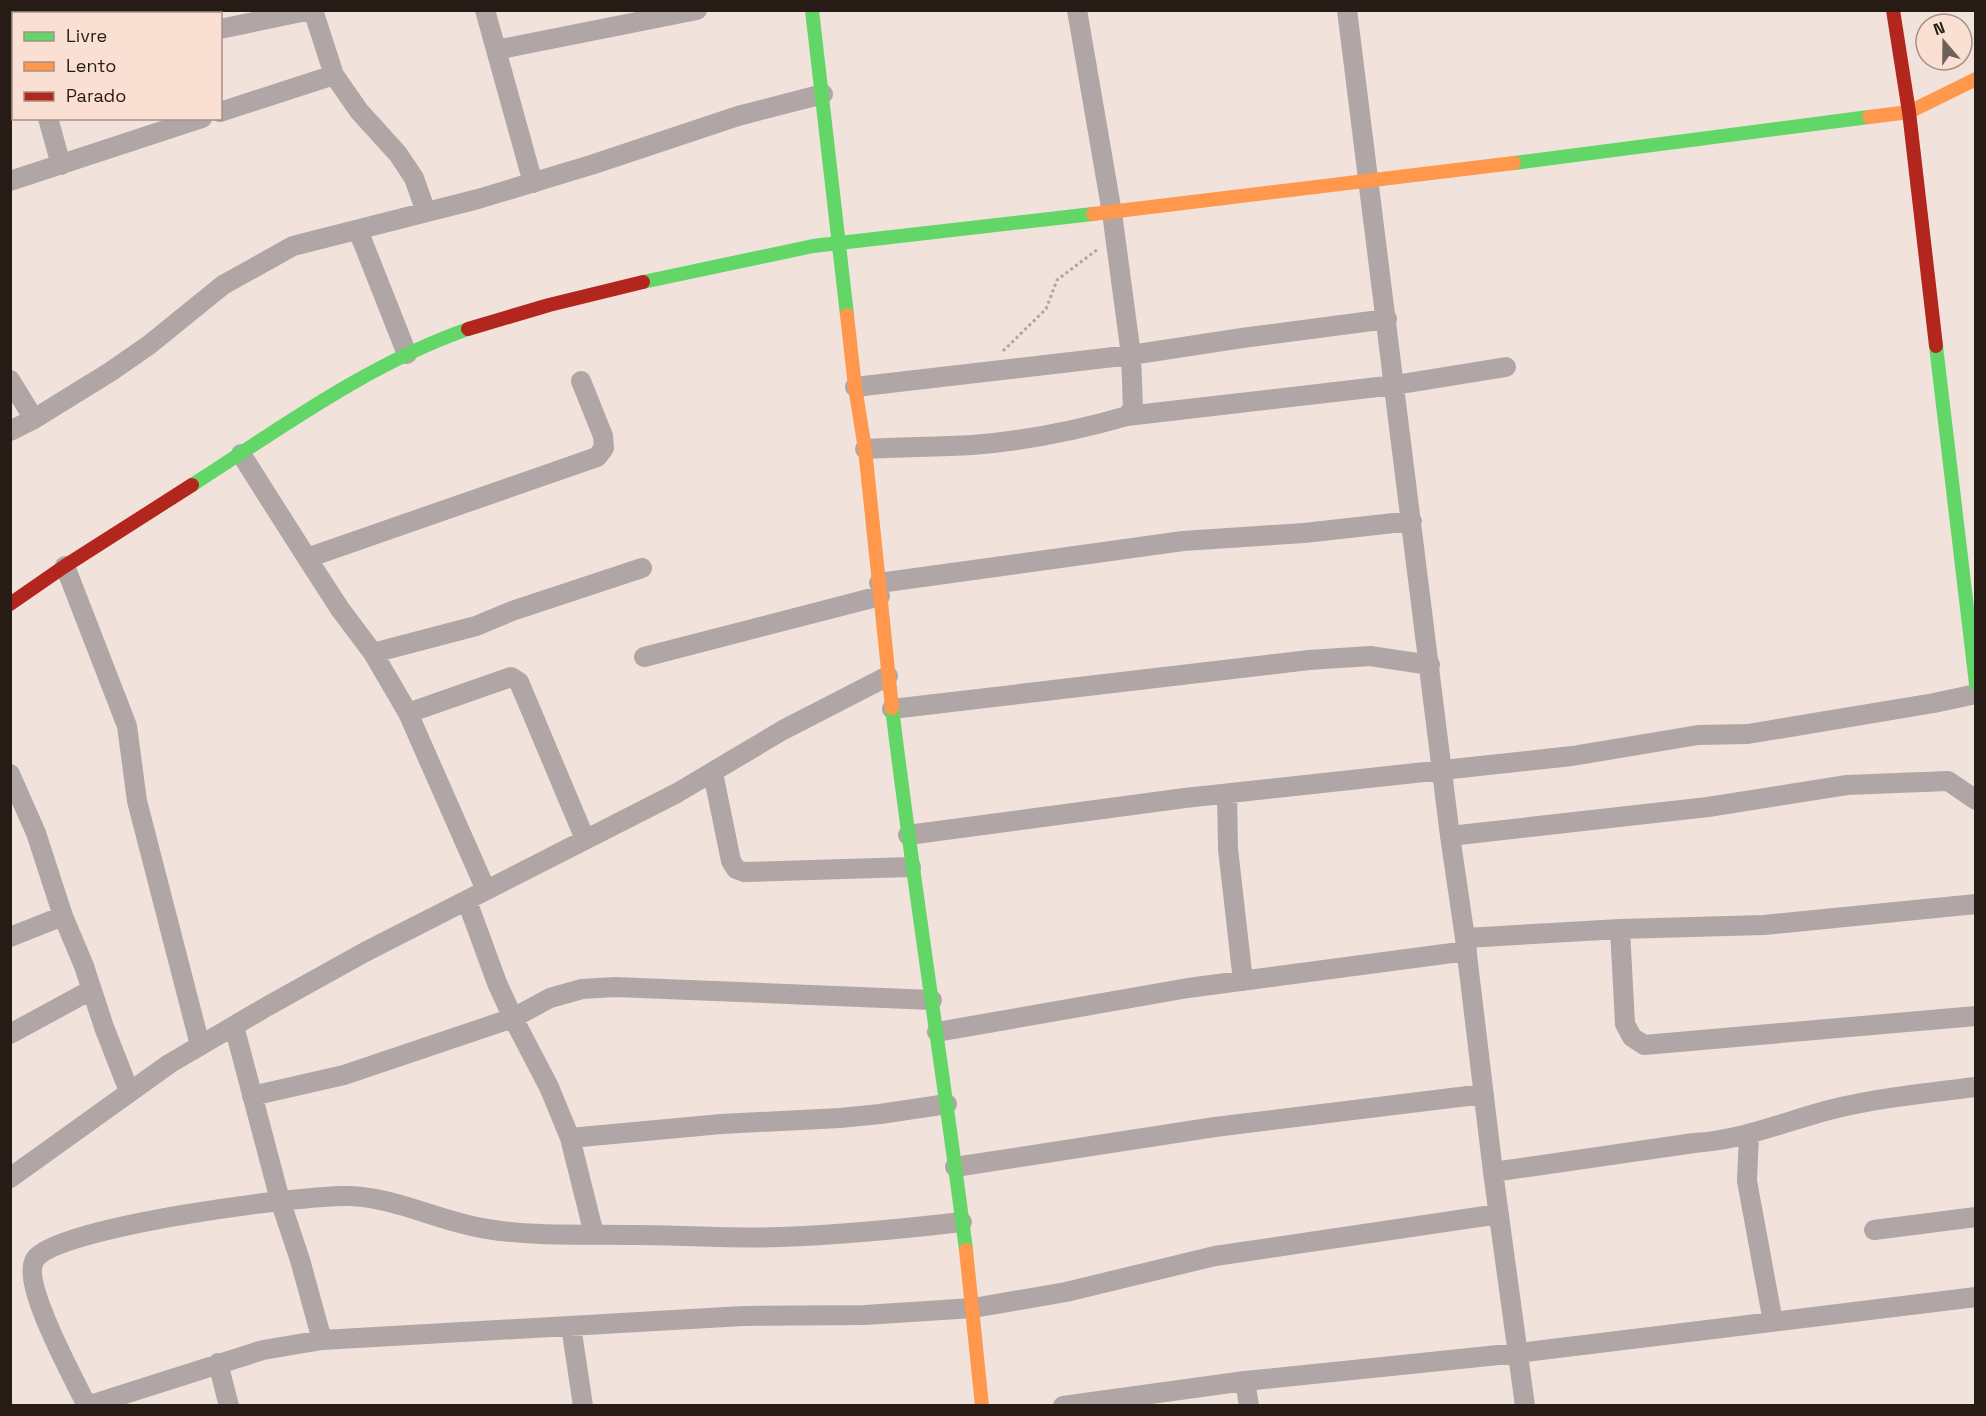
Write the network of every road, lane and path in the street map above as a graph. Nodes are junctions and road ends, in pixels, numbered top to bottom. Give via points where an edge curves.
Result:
1 (312, 10) edge
2 (485, 10) edge
3 (697, 10) edge
4 (812, 10) edge
5 (1077, 10) edge
6 (1347, 10) edge
7 (1893, 10) edge
8 (222, 29) edge
9 (496, 50) junction
10 (334, 75) junction
11 (1976, 79) edge
12 (823, 94) junction
13 (222, 111) edge
14 (1909, 112) junction
15 (49, 120) edge
16 (196, 120) edge
17 (61, 165) junction
18 (10, 181) edge
19 (1369, 182) junction
20 (533, 183) junction
21 (426, 212) junction
22 (1112, 213) junction
23 (358, 230) junction
24 (1115, 236) junction
25 (839, 243) junction
26 (1387, 319) junction
27 (407, 354) junction
28 (1131, 355) junction
29 (1506, 367) dead end
30 (979, 372) junction
31 (10, 380) edge
32 (581, 381) dead end
33 (1395, 385) junction
34 (855, 387) junction
35 (1127, 416) junction
36 (34, 419) junction
37 (10, 431) edge
38 (865, 449) junction
39 (241, 454) junction
40 (1412, 521) junction
41 (307, 558) junction
42 (65, 566) junction
43 (642, 568) dead end
44 (1969, 568) edge
45 (879, 589) junction
46 (10, 604) edge
47 (373, 653) junction
48 (644, 657) dead end
49 (1430, 665) junction
50 (888, 676) junction
51 (1976, 684) edge
52 (1976, 694) edge
53 (892, 709) junction
54 (408, 713) junction
55 (1443, 770) junction
56 (713, 773) junction
57 (10, 774) edge
58 (1227, 794) junction
59 (1976, 800) edge
60 (908, 835) junction
61 (1450, 836) junction
62 (585, 839) junction
63 (911, 867) junction
64 (486, 890) junction
65 (467, 902) junction
66 (1976, 904) edge
67 (63, 916) junction
68 (1620, 929) junction
69 (10, 937) edge
70 (1466, 944) junction
71 (1243, 981) junction
72 (92, 990) junction
73 (932, 1000) junction
74 (1976, 1016) edge
75 (513, 1018) junction
76 (234, 1026) junction
77 (937, 1032) junction
78 (10, 1034) edge
79 (200, 1045) junction
80 (1976, 1087) edge
81 (129, 1091) junction
82 (1484, 1094) junction
83 (252, 1096) junction
84 (946, 1104) junction
85 (1749, 1135) junction
86 (570, 1138) junction
87 (955, 1167) junction
88 (1493, 1172) junction
89 (10, 1178) edge
90 (280, 1200) junction
91 (1499, 1214) junction
92 (1976, 1217) edge
93 (962, 1222) junction
94 (1874, 1230) dead end
95 (594, 1234) junction
96 (1976, 1297) edge
97 (973, 1308) junction
98 (1773, 1322) junction
99 (571, 1326) junction
100 (322, 1340) junction
101 (1518, 1353) junction
102 (218, 1363) junction
103 (1245, 1381) junction
104 (87, 1406) edge
105 (229, 1406) edge
106 (583, 1406) edge
107 (982, 1406) edge
108 (1063, 1406) edge
109 (1249, 1406) edge
110 (1525, 1406) edge

1 - 8 street
1 - 10 street
2 - 9 street
3 - 9 street
4 - 12 street
5 - 22 street
6 - 19 street
7 - 14 street
9 - 20 street
10 - 13 street
10 - 21 street via 359,111 404,162 421,192
11 - 14 street
12 - 20 street via 738,116
12 - 25 street
14 - 19 street
14 - 44 street
15 - 17 street
16 - 17 street
17 - 18 street
19 - 22 street
19 - 26 street
20 - 21 street
21 - 23 street
22 - 24 street
22 - 25 street
23 - 27 street
23 - 36 street via 293,246 244,272 139,352
24 - 28 street
24 - 30 path via 1057,280 1046,309
25 - 27 street via 769,253 553,303 452,335
25 - 34 street
26 - 28 street
26 - 33 street
27 - 39 street via 346,387
28 - 30 street
28 - 35 street via 1133,408
29 - 33 street
30 - 34 street
31 - 36 street
32 - 41 street via 603,436 604,448 597,457
33 - 35 street
33 - 40 street
34 - 38 street
35 - 38 street via 1090,427 974,445
36 - 37 street
38 - 45 street
39 - 41 street
39 - 42 street
40 - 45 street via 1183,541
40 - 49 street
41 - 47 street
42 - 46 street
42 - 79 street via 127,726 137,801
43 - 47 street via 476,626
44 - 51 street
45 - 48 street
45 - 50 street
47 - 54 street
49 - 53 street via 1370,656 1309,660
49 - 55 street
50 - 53 street
50 - 56 street via 783,730
52 - 55 street via 1748,734 1698,735 1572,756
53 - 60 street
54 - 62 street via 512,677 519,682
54 - 64 street
55 - 58 street
55 - 61 street
56 - 62 street
56 - 63 street via 736,869 744,872
57 - 67 street via 36,833
58 - 60 street
58 - 71 street via 1228,849
59 - 61 street via 1948,781 1847,785 1708,807
60 - 63 street
61 - 70 street
62 - 64 street
63 - 73 street
64 - 65 street
65 - 75 street
65 - 76 street via 365,952
66 - 68 street via 1764,925
67 - 69 street
67 - 72 street
68 - 70 street
68 - 74 street via 1625,1024 1632,1037 1644,1045
70 - 71 street
70 - 82 street
71 - 77 street
72 - 78 street
72 - 81 street
73 - 75 street via 582,988 550,998
73 - 77 street
75 - 83 street via 344,1075
75 - 86 street
76 - 79 street
76 - 83 street
77 - 84 street
79 - 81 street
80 - 85 street via 1830,1110
81 - 89 street
82 - 87 street via 1215,1127
82 - 88 street
83 - 90 street
84 - 86 street via 840,1118
84 - 87 street
85 - 88 street
85 - 98 street via 1747,1181
86 - 95 street
87 - 93 street
88 - 91 street
90 - 95 street via 374,1198 486,1229
90 - 100 street
90 - 104 street via 132,1225 65,1242 36,1259 31,1270 37,1300
91 - 97 street via 1215,1256 1066,1292
91 - 101 street
92 - 94 street
93 - 95 street via 779,1237
93 - 97 street
96 - 98 street
97 - 99 street via 865,1316 743,1316
97 - 107 street
98 - 101 street
99 - 100 street
99 - 106 street
100 - 102 street
101 - 103 street
101 - 110 street
102 - 104 street
102 - 105 street
103 - 108 street
103 - 109 street

